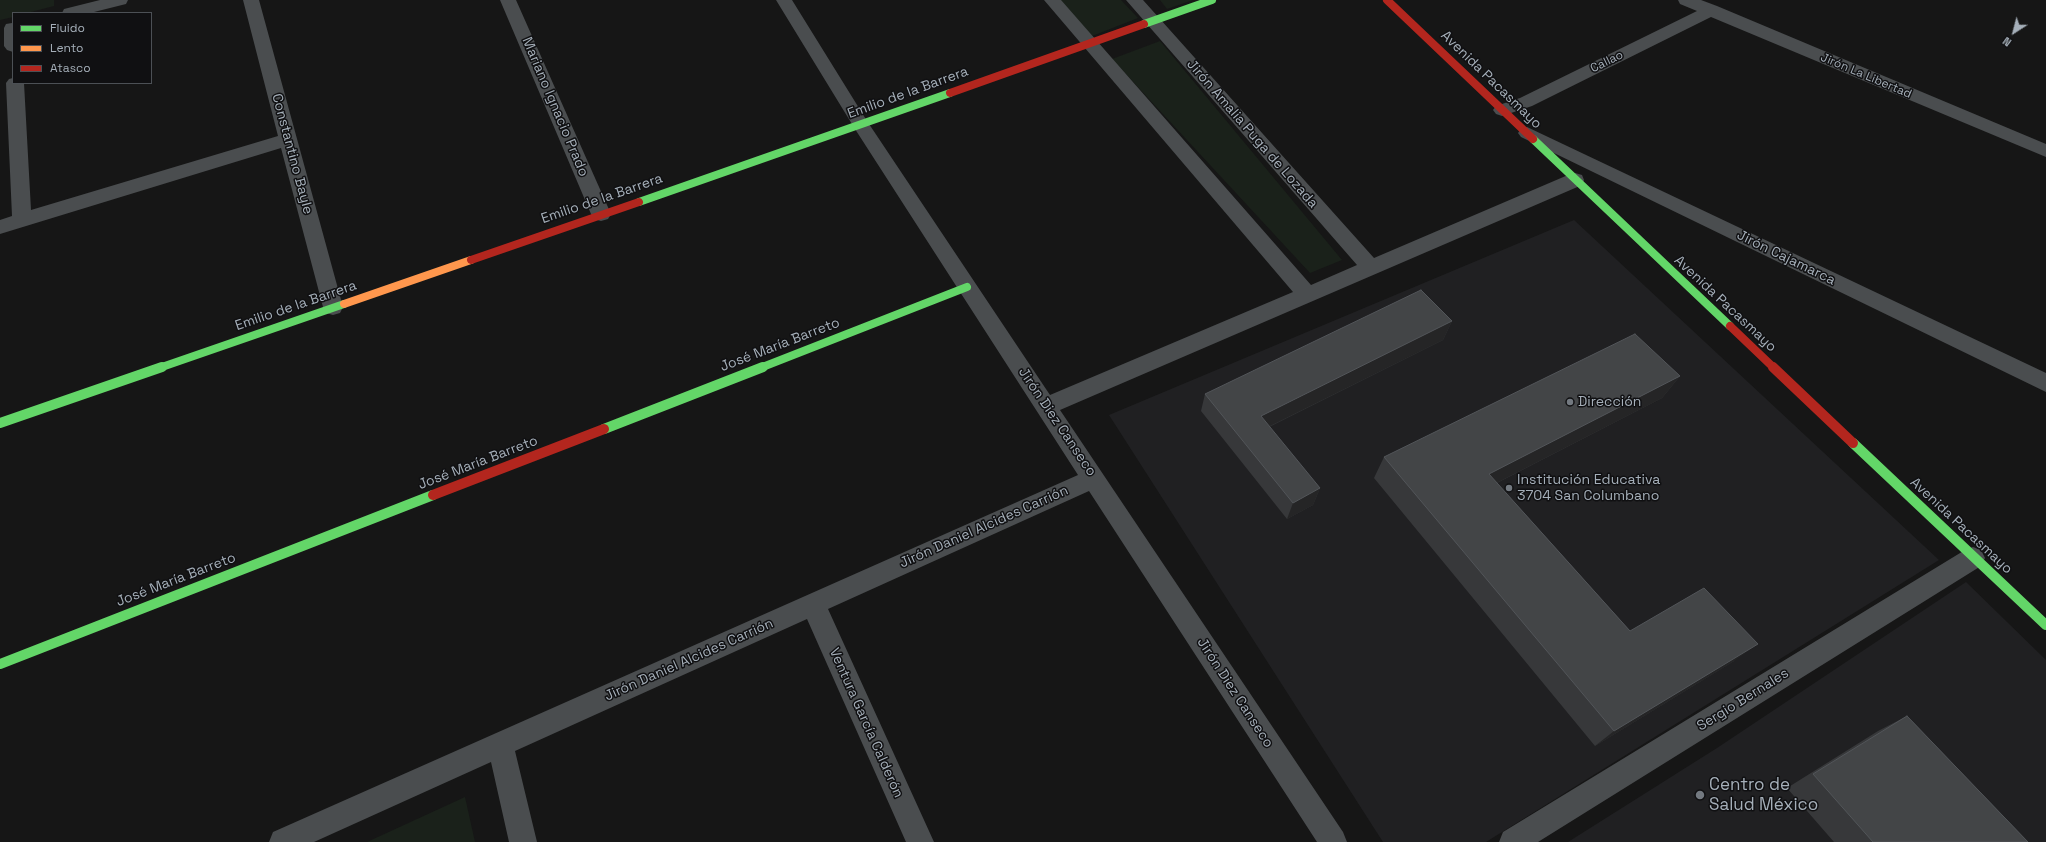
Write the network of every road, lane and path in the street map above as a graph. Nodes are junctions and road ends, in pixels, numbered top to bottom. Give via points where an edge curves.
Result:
1 (120, 0) edge
2 (251, 0) edge
3 (508, 0) edge
4 (784, 0) edge
5 (1052, 0) edge
6 (1134, 0) edge
7 (1212, 0) edge
8 (1388, 0) edge
9 (1686, 0) edge
10 (1711, 10) junction
11 (74, 12) edge
12 (1152, 21) junction
13 (8, 29) edge
14 (12, 43) edge
15 (1089, 43) junction
16 (15, 84) edge
17 (1502, 110) junction
18 (861, 125) junction
19 (1527, 133) junction
20 (288, 139) junction
21 (2046, 151) edge
22 (1575, 180) junction
23 (601, 214) junction
24 (22, 220) junction
25 (0, 227) edge
26 (1371, 268) junction
27 (967, 287) junction
28 (1307, 294) junction
29 (333, 308) junction
30 (2046, 383) edge
31 (1046, 406) junction
32 (0, 423) edge
33 (1094, 478) junction
34 (1973, 558) junction
35 (813, 604) junction
36 (2046, 625) edge
37 (0, 664) edge
38 (500, 745) junction
39 (283, 842) edge
40 (523, 842) edge
41 (920, 842) edge
42 (1334, 842) edge
43 (1513, 842) edge

1 - 11 street
2 - 20 street, Constantino Bayle
3 - 23 street, Mariano Ignacio Prado
4 - 18 street, Jirón Diez Canseco
5 - 15 street
6 - 12 street, Jirón Amalia Puga de Lozada
7 - 12 street, Emilio de la Barrera
8 - 17 street, Avenida Pacasmayo
9 - 10 street, Jirón La Libertad
10 - 17 street, Callao via 1526,102
10 - 21 street, Jirón La Libertad
12 - 15 street, Emilio de la Barrera
12 - 26 street, Jirón Amalia Puga de Lozada
13 - 14 street
15 - 18 street, Emilio de la Barrera
15 - 28 street
16 - 24 street
17 - 19 street, Avenida Pacasmayo
18 - 23 street, Emilio de la Barrera
18 - 27 street, Jirón Diez Canseco
19 - 22 street, Avenida Pacasmayo
19 - 30 street, Jirón Cajamarca
20 - 24 street
20 - 29 street, Constantino Bayle
22 - 26 street
22 - 34 street, Avenida Pacasmayo
23 - 29 street, Emilio de la Barrera
24 - 25 street
26 - 28 street
27 - 31 street, Jirón Diez Canseco
27 - 37 street, José María Barreto
28 - 31 street
29 - 32 street, Emilio de la Barrera
31 - 33 street, Jirón Diez Canseco
33 - 35 street, Jirón Daniel Alcides Carrión
33 - 42 street, Jirón Diez Canseco
34 - 36 street, Avenida Pacasmayo
34 - 43 street, Sergio Bernales
35 - 38 street, Jirón Daniel Alcides Carrión
35 - 41 street, Ventura García Calderón
38 - 39 street, Jirón Daniel Alcides Carrión
38 - 40 street

